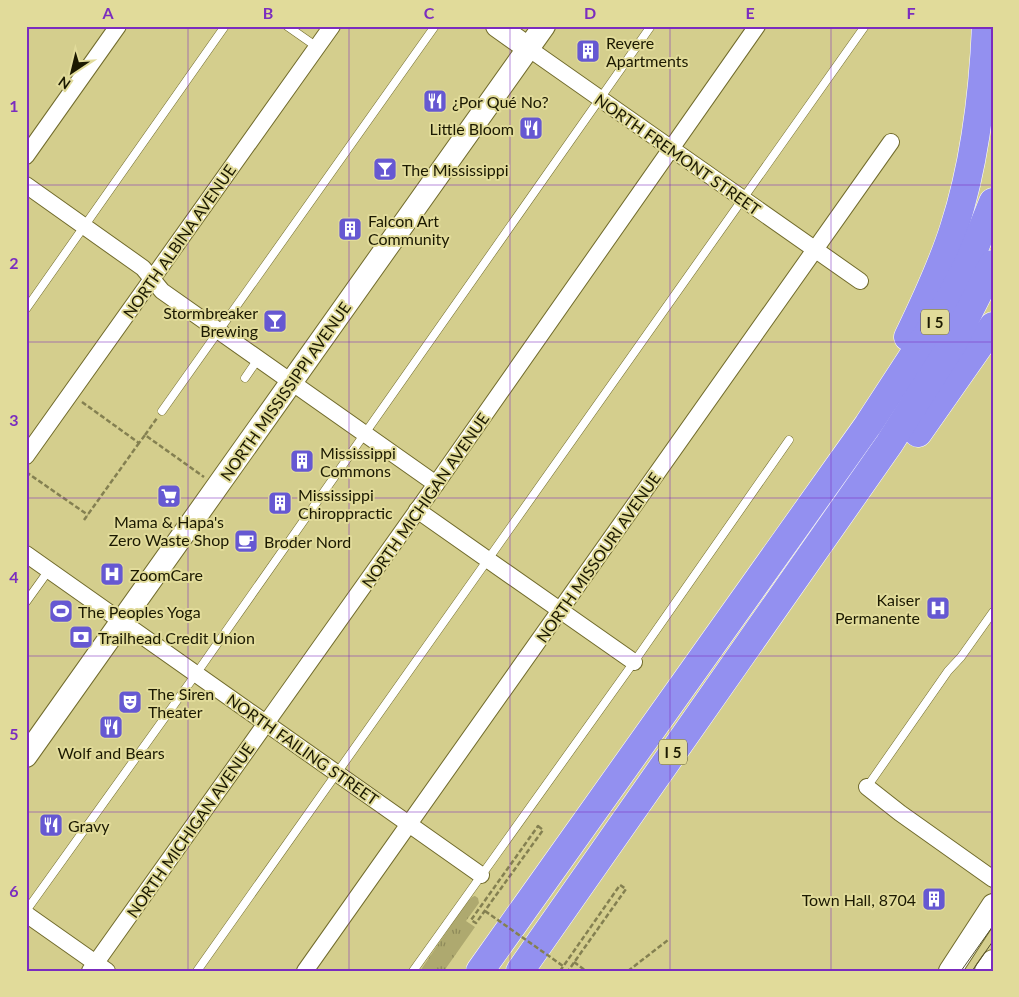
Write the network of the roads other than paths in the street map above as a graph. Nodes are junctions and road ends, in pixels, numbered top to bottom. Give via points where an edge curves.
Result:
1 (118, 26) edge
2 (225, 26) edge
3 (287, 26) edge
4 (332, 26) edge
5 (435, 26) edge
6 (497, 26) edge
7 (544, 26) edge
8 (651, 26) edge
9 (757, 26) edge
10 (865, 26) edge
11 (986, 26) edge
12 (317, 47) junction
13 (528, 48) junction
14 (601, 99) junction
15 (891, 142) dead end
16 (671, 149) junction
17 (26, 156) edge
18 (26, 186) edge
19 (743, 200) junction
20 (993, 202) edge
21 (85, 227) junction
22 (816, 250) junction
23 (993, 264) edge
24 (152, 279) junction
25 (860, 281) dead end
26 (26, 310) edge
27 (993, 326) edge
28 (219, 332) junction
29 (258, 359) junction
30 (245, 378) dead end
31 (291, 382) junction
32 (162, 411) road end
33 (868, 425) junction
34 (365, 434) junction
35 (788, 440) dead end
36 (26, 456) edge
37 (436, 484) junction
38 (417, 510) junction
39 (827, 533) junction
40 (26, 554) edge
41 (488, 559) junction
42 (49, 570) junction
43 (26, 602) edge
44 (560, 610) junction
45 (993, 612) edge
46 (121, 621) junction
47 (634, 662) junction
48 (196, 674) junction
49 (266, 724) junction
50 (26, 756) edge
51 (336, 773) junction
52 (867, 787) joint
53 (408, 824) junction
54 (481, 875) junction
55 (993, 879) edge
56 (993, 905) edge
57 (26, 912) edge
58 (993, 961) edge
59 (97, 968) edge
60 (197, 971) edge
61 (305, 971) edge
62 (413, 971) edge
63 (480, 971) edge
64 (520, 971) edge
65 (950, 971) edge
66 (986, 971) edge

1 - 17 street
2 - 21 lane
3 - 12 lane
4 - 12 street, NORTH ALBINA AVENUE
5 - 28 lane
6 - 13 street, NORTH FREMONT STREET
7 - 13 street, NORTH MISSISSIPPI AVENUE
8 - 14 lane
9 - 16 street, NORTH MICHIGAN AVENUE
10 - 19 lane
11 - 33 highway via 977,131 961,203 932,287
12 - 24 street, NORTH ALBINA AVENUE
13 - 14 street, NORTH FREMONT STREET
13 - 31 street, NORTH MISSISSIPPI AVENUE
14 - 16 street, NORTH FREMONT STREET
14 - 34 lane
15 - 22 street, NORTH MISSOURI AVENUE
16 - 19 street, NORTH FREMONT STREET
16 - 37 street, NORTH MICHIGAN AVENUE
18 - 21 street
19 - 22 street, NORTH FREMONT STREET
19 - 41 lane
20 - 33 highway, I 5 via 947,304
21 - 24 street via 143,268
21 - 26 lane
22 - 25 street, NORTH FREMONT STREET
22 - 44 street, NORTH MISSOURI AVENUE
23 - 39 highway, I 5 via 953,343 922,394
24 - 28 street via 162,291
24 - 36 street, NORTH ALBINA AVENUE
27 - 39 highway via 870,501
28 - 29 street
28 - 32 lane
29 - 30 lane
29 - 31 street
31 - 34 street
31 - 46 street, NORTH MISSISSIPPI AVENUE
33 - 63 highway, I 5
34 - 37 street
34 - 48 lane
35 - 47 lane
37 - 38 street, NORTH MICHIGAN AVENUE
38 - 41 street
38 - 49 street, NORTH MICHIGAN AVENUE
39 - 64 highway, I 5
40 - 42 street, NORTH FAILING STREET
41 - 44 street
41 - 51 lane
42 - 43 lane
42 - 46 street, NORTH FAILING STREET
44 - 47 street
44 - 53 street, NORTH MISSOURI AVENUE
45 - 52 lane
46 - 48 street, NORTH FAILING STREET
46 - 50 street, NORTH MISSISSIPPI AVENUE
47 - 54 lane
48 - 49 street, NORTH FAILING STREET
48 - 57 lane
49 - 51 street, NORTH FAILING STREET
49 - 59 street, NORTH MICHIGAN AVENUE
51 - 53 street, NORTH FAILING STREET
51 - 60 lane
52 - 55 street
53 - 54 street, NORTH FAILING STREET
53 - 61 street, NORTH MISSOURI AVENUE
54 - 62 lane
56 - 65 street
57 - 59 street
58 - 66 street

